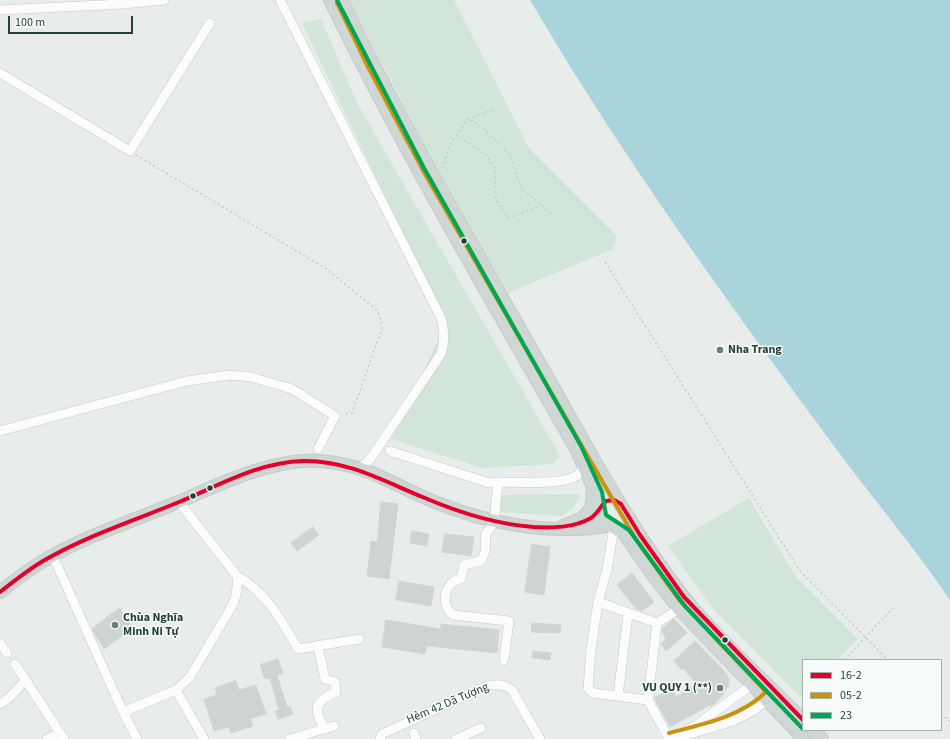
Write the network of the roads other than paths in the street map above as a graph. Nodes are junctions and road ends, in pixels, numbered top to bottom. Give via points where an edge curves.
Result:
1 (164, 0) edge
2 (280, 0) edge
3 (330, 0) edge
4 (342, 0) edge
5 (0, 10) edge
6 (210, 23) dead end
7 (0, 73) edge
8 (0, 431) edge
9 (318, 449) dead end
10 (390, 451) dead end
11 (583, 465) junction
12 (359, 469) junction
13 (498, 482) junction
14 (591, 482) junction
15 (179, 502) junction
16 (622, 506) junction
17 (599, 511) junction
18 (494, 522) junction
19 (553, 527) junction
20 (612, 529) junction
21 (53, 556) junction
22 (237, 576) junction
23 (0, 592) edge
24 (598, 602) junction
25 (679, 609) junction
26 (628, 614) junction
27 (657, 623) junction
28 (359, 639) dead end
29 (0, 643) edge
30 (318, 647) junction
31 (7, 653) dead end
32 (504, 660) dead end
33 (15, 664) dead end
34 (761, 677) junction
35 (26, 681) junction
36 (752, 686) junction
37 (176, 690) junction
38 (775, 692) junction
39 (618, 696) junction
40 (648, 700) junction
41 (766, 701) junction
42 (0, 704) edge
43 (124, 712) junction
44 (802, 719) edge
45 (334, 726) dead end
46 (481, 728) dead end
47 (324, 729) junction
48 (814, 731) edge
49 (62, 736) edge
50 (46, 739) edge
51 (137, 739) edge
52 (204, 739) edge
53 (290, 739) edge
54 (380, 739) edge
55 (456, 739) edge
56 (539, 739) edge
57 (670, 739) edge
58 (804, 739) edge
59 (822, 739) edge

1 - 5 street
2 - 12 street via 444,327 441,354 371,458
3 - 11 main road via 419,175
4 - 16 main road via 430,171
6 - 7 street via 130,151
8 - 9 street via 186,382 230,375 251,377 292,389 335,416
10 - 13 street via 489,483
11 - 13 street via 575,477 564,481
11 - 14 main road
12 - 15 main road via 326,462 294,461 236,477
12 - 18 main road via 452,509
13 - 18 street
14 - 17 main road via 599,501
14 - 19 main road via 593,498 589,512 578,521
15 - 21 main road via 99,534
15 - 22 street
16 - 17 main road via 614,500 606,501
16 - 20 main road via 622,520
16 - 34 main road via 640,536 684,597
17 - 19 main road via 586,521
17 - 20 main road via 604,522
18 - 19 main road
18 - 32 street via 486,534 485,552 481,561 464,565 460,580 454,580 448,586 445,607 453,615 509,621
19 - 20 main road
20 - 24 street via 607,570
20 - 25 main road via 631,542
21 - 23 main road
21 - 43 street
22 - 30 street via 254,587 282,620 298,649
22 - 37 street via 236,597 232,606 190,677
24 - 26 street
24 - 39 street via 588,688 593,694
25 - 27 street
25 - 36 main road
26 - 27 street
26 - 39 street
27 - 40 street
28 - 30 street
29 - 31 street
30 - 47 street via 325,679 335,682 336,687 336,692 328,696 317,709 316,713
33 - 35 street
34 - 36 street
34 - 38 main road
35 - 42 street
35 - 49 street
36 - 41 main road
36 - 57 street via 698,724
37 - 43 street
37 - 52 street
38 - 41 street
38 - 44 main road
39 - 40 street
40 - 57 street
41 - 57 street via 740,718
41 - 58 main road
43 - 51 street
45 - 47 street
46 - 55 street
47 - 53 street
48 - 59 main road
49 - 50 street
54 - 56 street, Hẻm 42 Dã Tượng via 382,734 484,687 504,685 512,690

